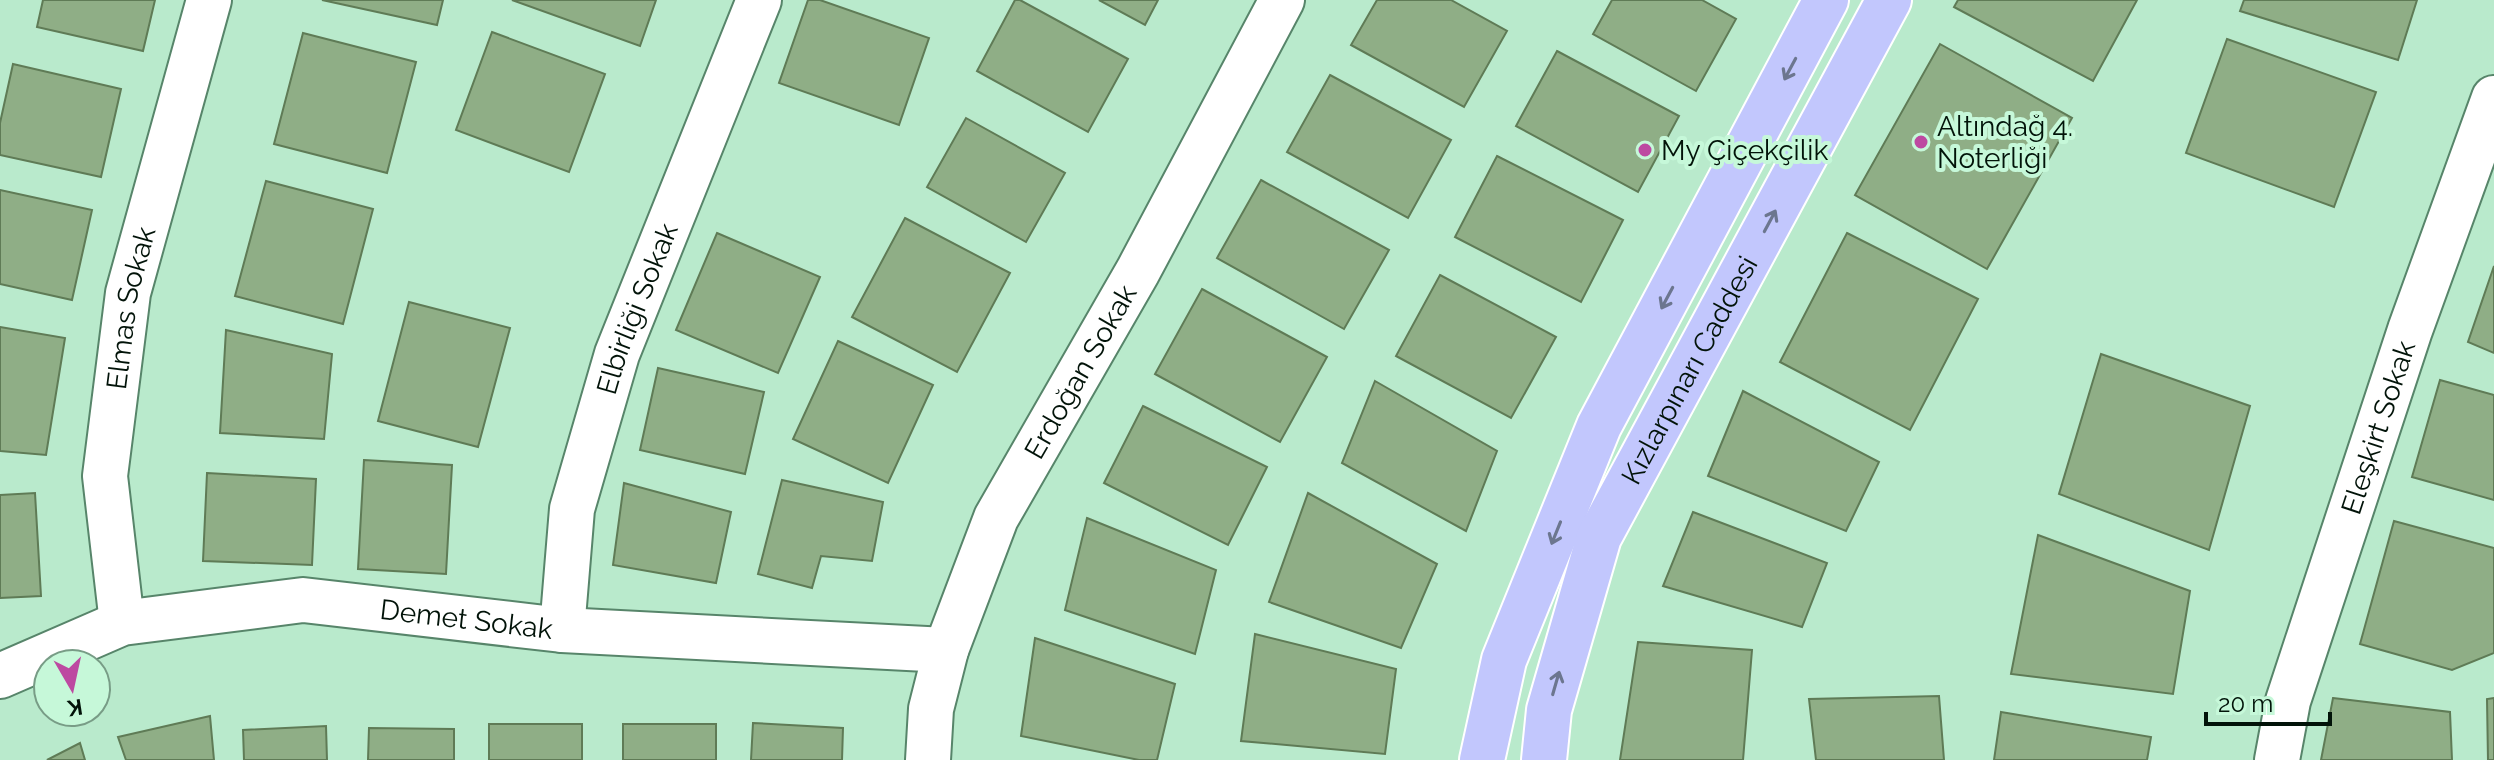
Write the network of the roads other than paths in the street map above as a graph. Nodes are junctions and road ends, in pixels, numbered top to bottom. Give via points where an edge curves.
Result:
1 (209, 0) edge
2 (759, 0) edge
3 (1282, 0) edge
4 (1826, 0) edge
5 (1889, 0) edge
6 (2494, 98) edge
7 (122, 623) junction
8 (562, 630) junction
9 (946, 650) junction
10 (0, 676) edge
11 (928, 760) edge
12 (1482, 760) edge
13 (1544, 760) edge
14 (2277, 760) edge

1 - 7 street, Elmas Sokak via 128,293 105,476
2 - 8 street, Elbirliği Sokak via 617,354 572,509
3 - 9 street, Erdoğan Sokak via 1138,271 996,518
4 -> 12 main road, Kızlarpınarı Caddesi via 1599,426 1504,660
13 -> 5 main road, Kızlarpınarı Caddesi via 1549,710 1599,537
6 - 14 street, Eleşkirt Sokak via 2317,612 2288,701
7 - 8 street, Demet Sokak via 303,600
7 - 10 street, Demet Sokak
8 - 9 street, Demet Sokak
9 - 11 street, Erdoğan Sokak via 931,709

